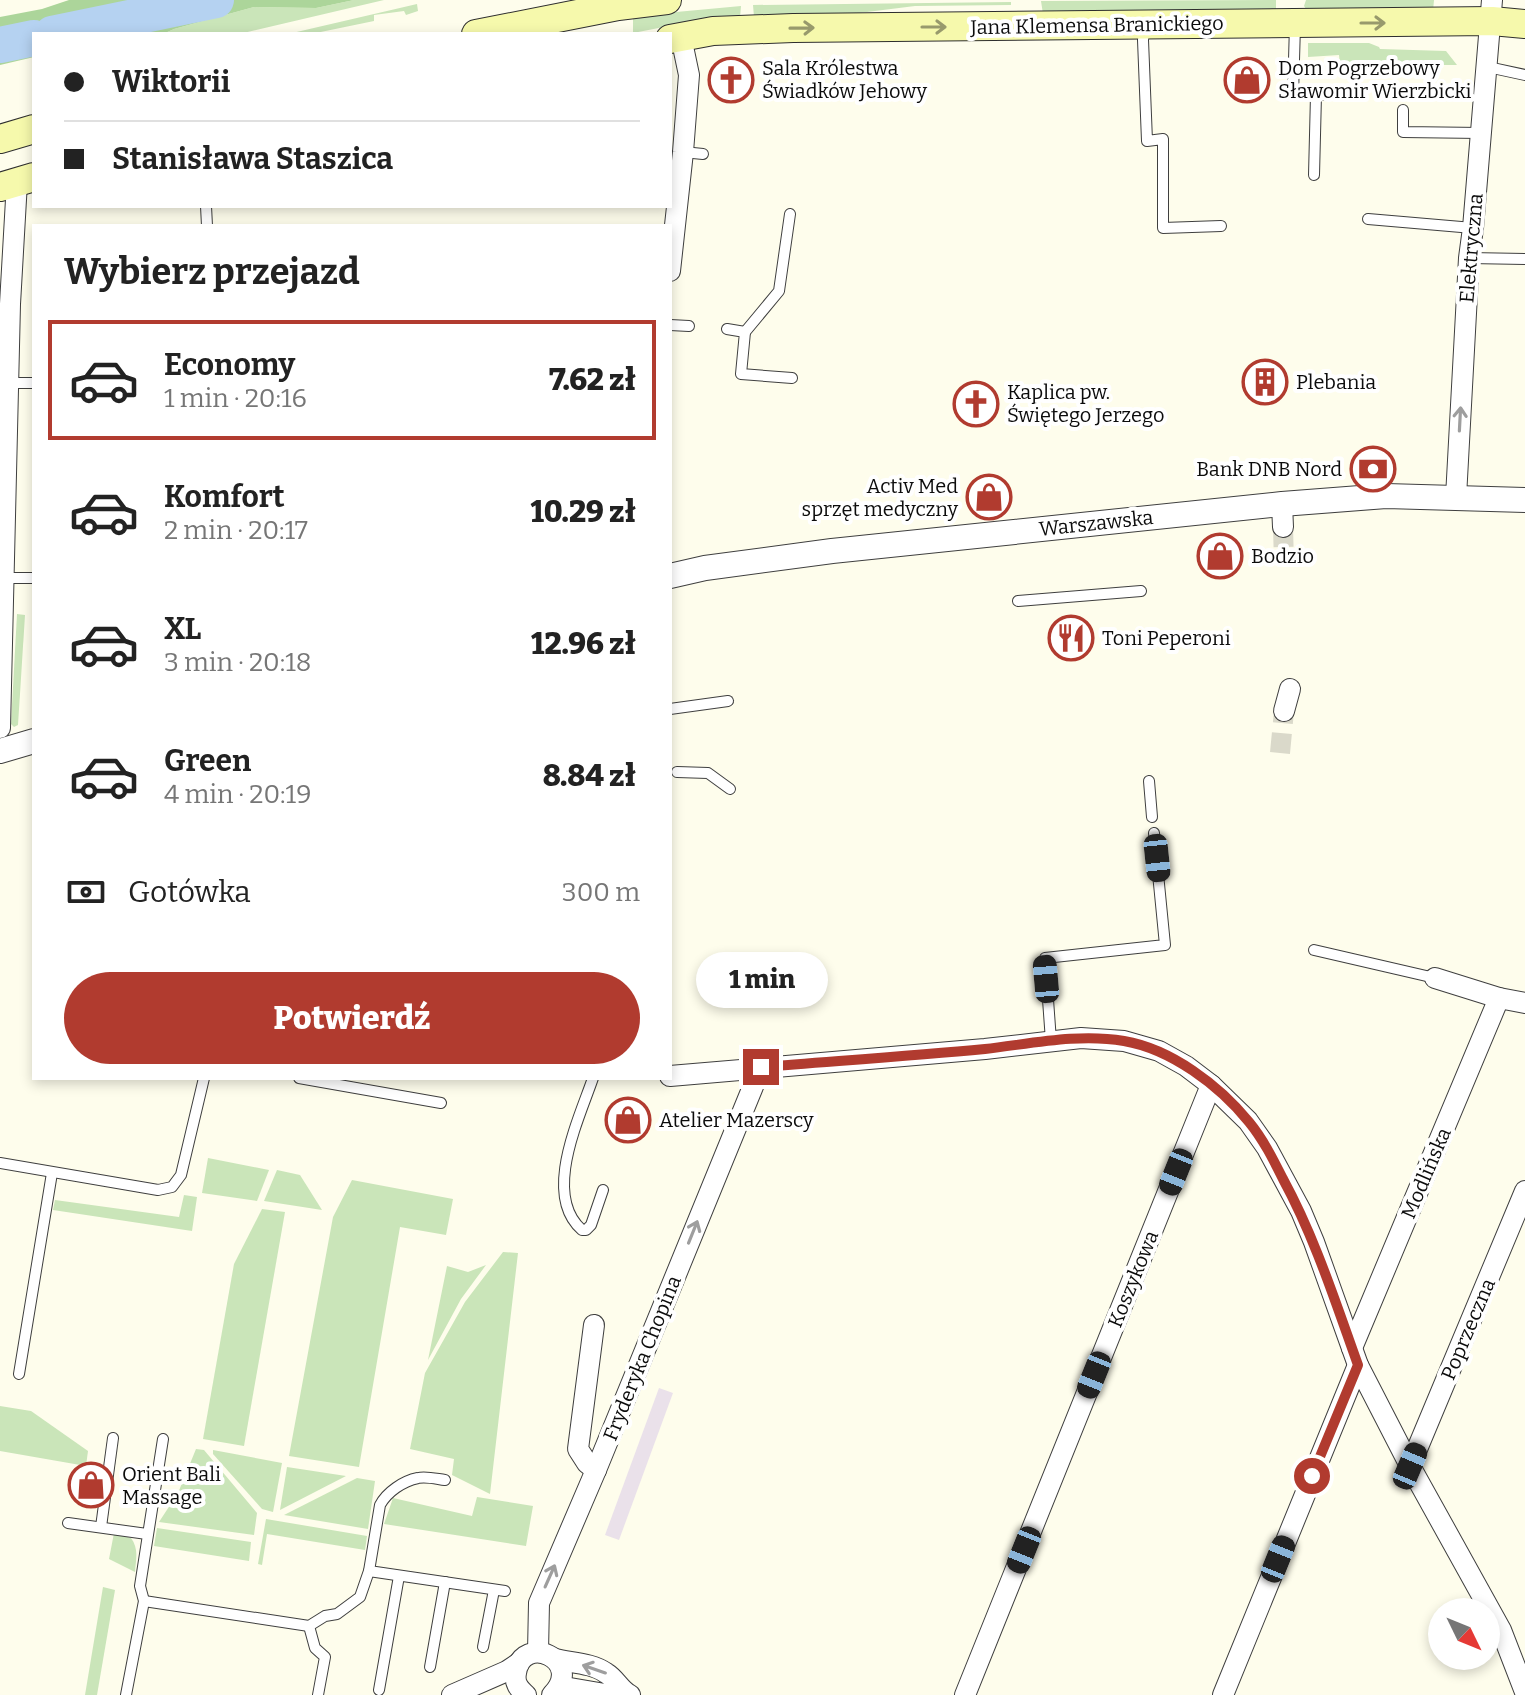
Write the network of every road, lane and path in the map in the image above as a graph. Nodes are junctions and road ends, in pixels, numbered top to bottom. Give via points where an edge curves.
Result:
1 (667, 0) edge
2 (1492, 10) edge
3 (1022, 13) edge
4 (1295, 23) junction
5 (1145, 24) junction
6 (1525, 24) edge
7 (486, 32) edge
8 (676, 38) edge
9 (1488, 67) junction
10 (1525, 75) edge
11 (1361, 94) dead end
12 (1316, 95) junction
13 (1403, 110) dead end
14 (32, 130) edge
15 (1481, 133) junction
16 (0, 139) edge
17 (1314, 175) dead end
18 (17, 182) edge
19 (790, 214) dead end
20 (1368, 219) dead end
21 (1221, 226) dead end
22 (1473, 228) junction
23 (1469, 258) junction
24 (1525, 259) edge
25 (672, 261) edge
26 (672, 325) edge
27 (689, 326) dead end
28 (727, 329) dead end
29 (745, 332) junction
30 (792, 378) dead end
31 (32, 383) edge
32 (6, 387) edge
33 (3, 466) edge
34 (1456, 497) junction
35 (1525, 500) edge
36 (3, 507) edge
37 (672, 576) edge
38 (4, 578) junction
39 (32, 578) edge
40 (1141, 591) dead end
41 (1018, 601) dead end
42 (1290, 689) dead end
43 (728, 701) dead end
44 (672, 709) edge
45 (1284, 711) tunnel mouth
46 (0, 728) edge
47 (32, 742) edge
48 (0, 751) edge
49 (677, 772) dead end
50 (1149, 781) dead end
51 (730, 789) dead end
52 (1152, 817) dead end
53 (1154, 833) dead end
54 (1314, 950) dead end
55 (1435, 978) joint
56 (1499, 998) junction
57 (1525, 1001) edge
58 (1051, 1041) junction
59 (761, 1067) junction
60 (672, 1076) edge
61 (204, 1080) edge
62 (310, 1080) edge
63 (592, 1080) edge
64 (1211, 1085) junction
65 (441, 1103) dead end
66 (0, 1163) edge
67 (52, 1173) junction
68 (603, 1190) dead end
69 (1525, 1191) edge
70 (594, 1325) dead end
71 (1355, 1356) junction
72 (19, 1374) dead end
73 (113, 1438) dead end
74 (163, 1439) dead end
75 (1410, 1466) junction
76 (596, 1470) junction
77 (445, 1480) dead end
78 (68, 1523) dead end
79 (101, 1527) junction
80 (147, 1534) junction
81 (369, 1571) junction
82 (399, 1576) junction
83 (445, 1582) junction
84 (144, 1601) junction
85 (309, 1626) junction
86 (483, 1647) dead end
87 (547, 1655) junction
88 (519, 1663) junction
89 (430, 1667) dead end
90 (379, 1690) dead end
91 (555, 1692) edge
92 (1525, 1692) edge
93 (627, 1693) edge
94 (524, 1694) edge
95 (126, 1695) edge
96 (318, 1695) edge
97 (452, 1695) edge
98 (501, 1695) edge
99 (965, 1695) edge
100 (1223, 1695) edge

1 - 7 main road
4 -> 2 main road, Jana Klemensa Branickiego
2 - 6 main road, Jana Klemensa Branickiego
2 - 9 street, Elektryczna
3 - 5 main road, Jana Klemensa Branickiego
8 -> 3 main road, Jana Klemensa Branickiego via 713,31
4 - 5 main road, Jana Klemensa Branickiego
4 - 12 lane via 1293,95
5 - 21 lane via 1147,141 1163,139 1163,228
8 - 25 street via 689,75 693,153
9 - 10 lane
9 - 15 street, Elektryczna
11 - 12 lane
12 - 17 lane
13 - 15 lane via 1403,132
14 - 16 main road
15 - 22 street, Elektryczna
18 - 32 street
19 - 29 lane via 779,291
20 - 22 lane
22 - 23 street, Elektryczna
23 - 24 lane
34 -> 23 street, Elektryczna
26 - 27 lane
28 - 29 lane
29 - 30 lane via 741,374
31 - 32 lane
32 - 33 street
33 - 36 street
34 - 35 street, Warszawska
34 - 37 street, Warszawska via 1386,496 1282,516 823,552
36 - 38 street
38 - 39 lane
38 - 46 street
40 - 41 lane
42 - 45 street
43 - 44 lane
47 - 48 street
49 - 51 lane via 708,773
50 - 52 lane
53 - 58 lane via 1165,945 1045,958
54 - 55 lane
55 - 56 street
56 - 57 street
56 - 71 street, Modlińska
58 - 59 street
58 - 64 street via 1124,1041 1159,1051
59 - 60 street
76 -> 59 street, Fryderyka Chopina
61 - 67 lane via 181,1175 172,1187 158,1190
62 - 65 lane
63 - 68 lane via 565,1162 567,1210 582,1230 591,1225
64 - 71 street via 1248,1121 1301,1211
64 - 99 street, Koszykowa
66 - 67 lane
67 - 72 lane
69 - 75 street, Poprzeczna
70 - 76 street via 578,1449
71 - 75 street
71 - 100 street, Modlińska
73 - 79 lane
74 - 80 lane
75 - 92 street via 1501,1630
87 -> 76 street, Fryderyka Chopina via 539,1603
77 - 81 lane via 418,1478 384,1497
78 - 79 lane
79 - 80 lane
80 - 84 lane via 140,1586
81 - 82 lane
81 - 85 lane via 360,1597
82 - 83 lane
82 - 90 lane
83 - 86 lane via 500,1590
83 - 89 lane
84 - 85 lane
84 - 95 lane
85 - 96 lane via 315,1648 325,1657
87 - 88 street via 529,1654
87 - 91 street, Fryderyka Chopina via 561,1668
93 -> 87 street via 596,1667
88 - 94 street via 515,1679
88 - 97 street
91 - 93 street via 570,1688
94 - 98 street

